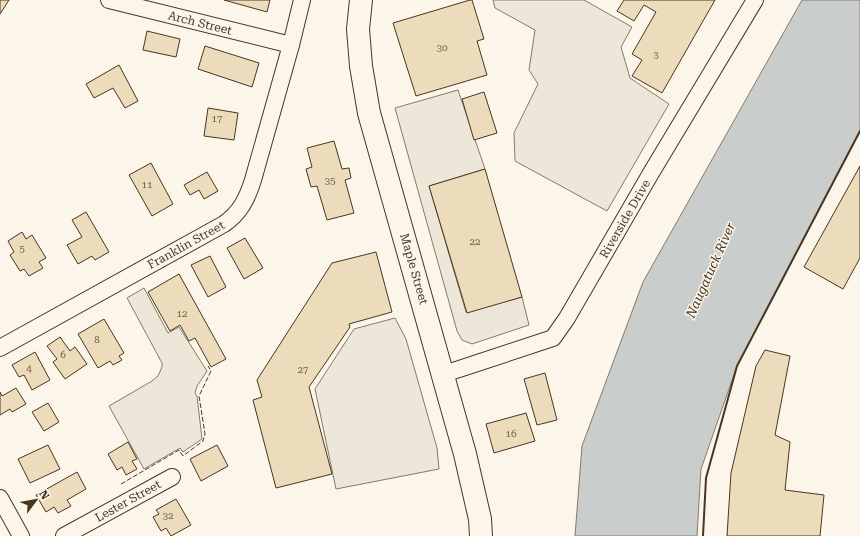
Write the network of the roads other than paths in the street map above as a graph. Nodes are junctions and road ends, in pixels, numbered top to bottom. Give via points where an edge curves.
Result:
1 (109, 0) edge
2 (302, 0) edge
3 (361, 0) edge
4 (755, 0) edge
5 (291, 46) junction
6 (0, 348) edge
7 (444, 374) junction
8 (172, 477) dead end
9 (0, 498) edge
10 (21, 536) edge
11 (64, 536) edge
12 (481, 536) edge

1 - 5 street, Arch Street
2 - 5 street, Franklin Street
3 - 7 main road, Maple Street via 358,29 369,113
4 - 7 street, Riverside Drive via 553,338
5 - 6 street, Franklin Street via 249,193 236,215
7 - 12 main road, Maple Street via 480,519
8 - 11 street, Lester Street
9 - 10 street

